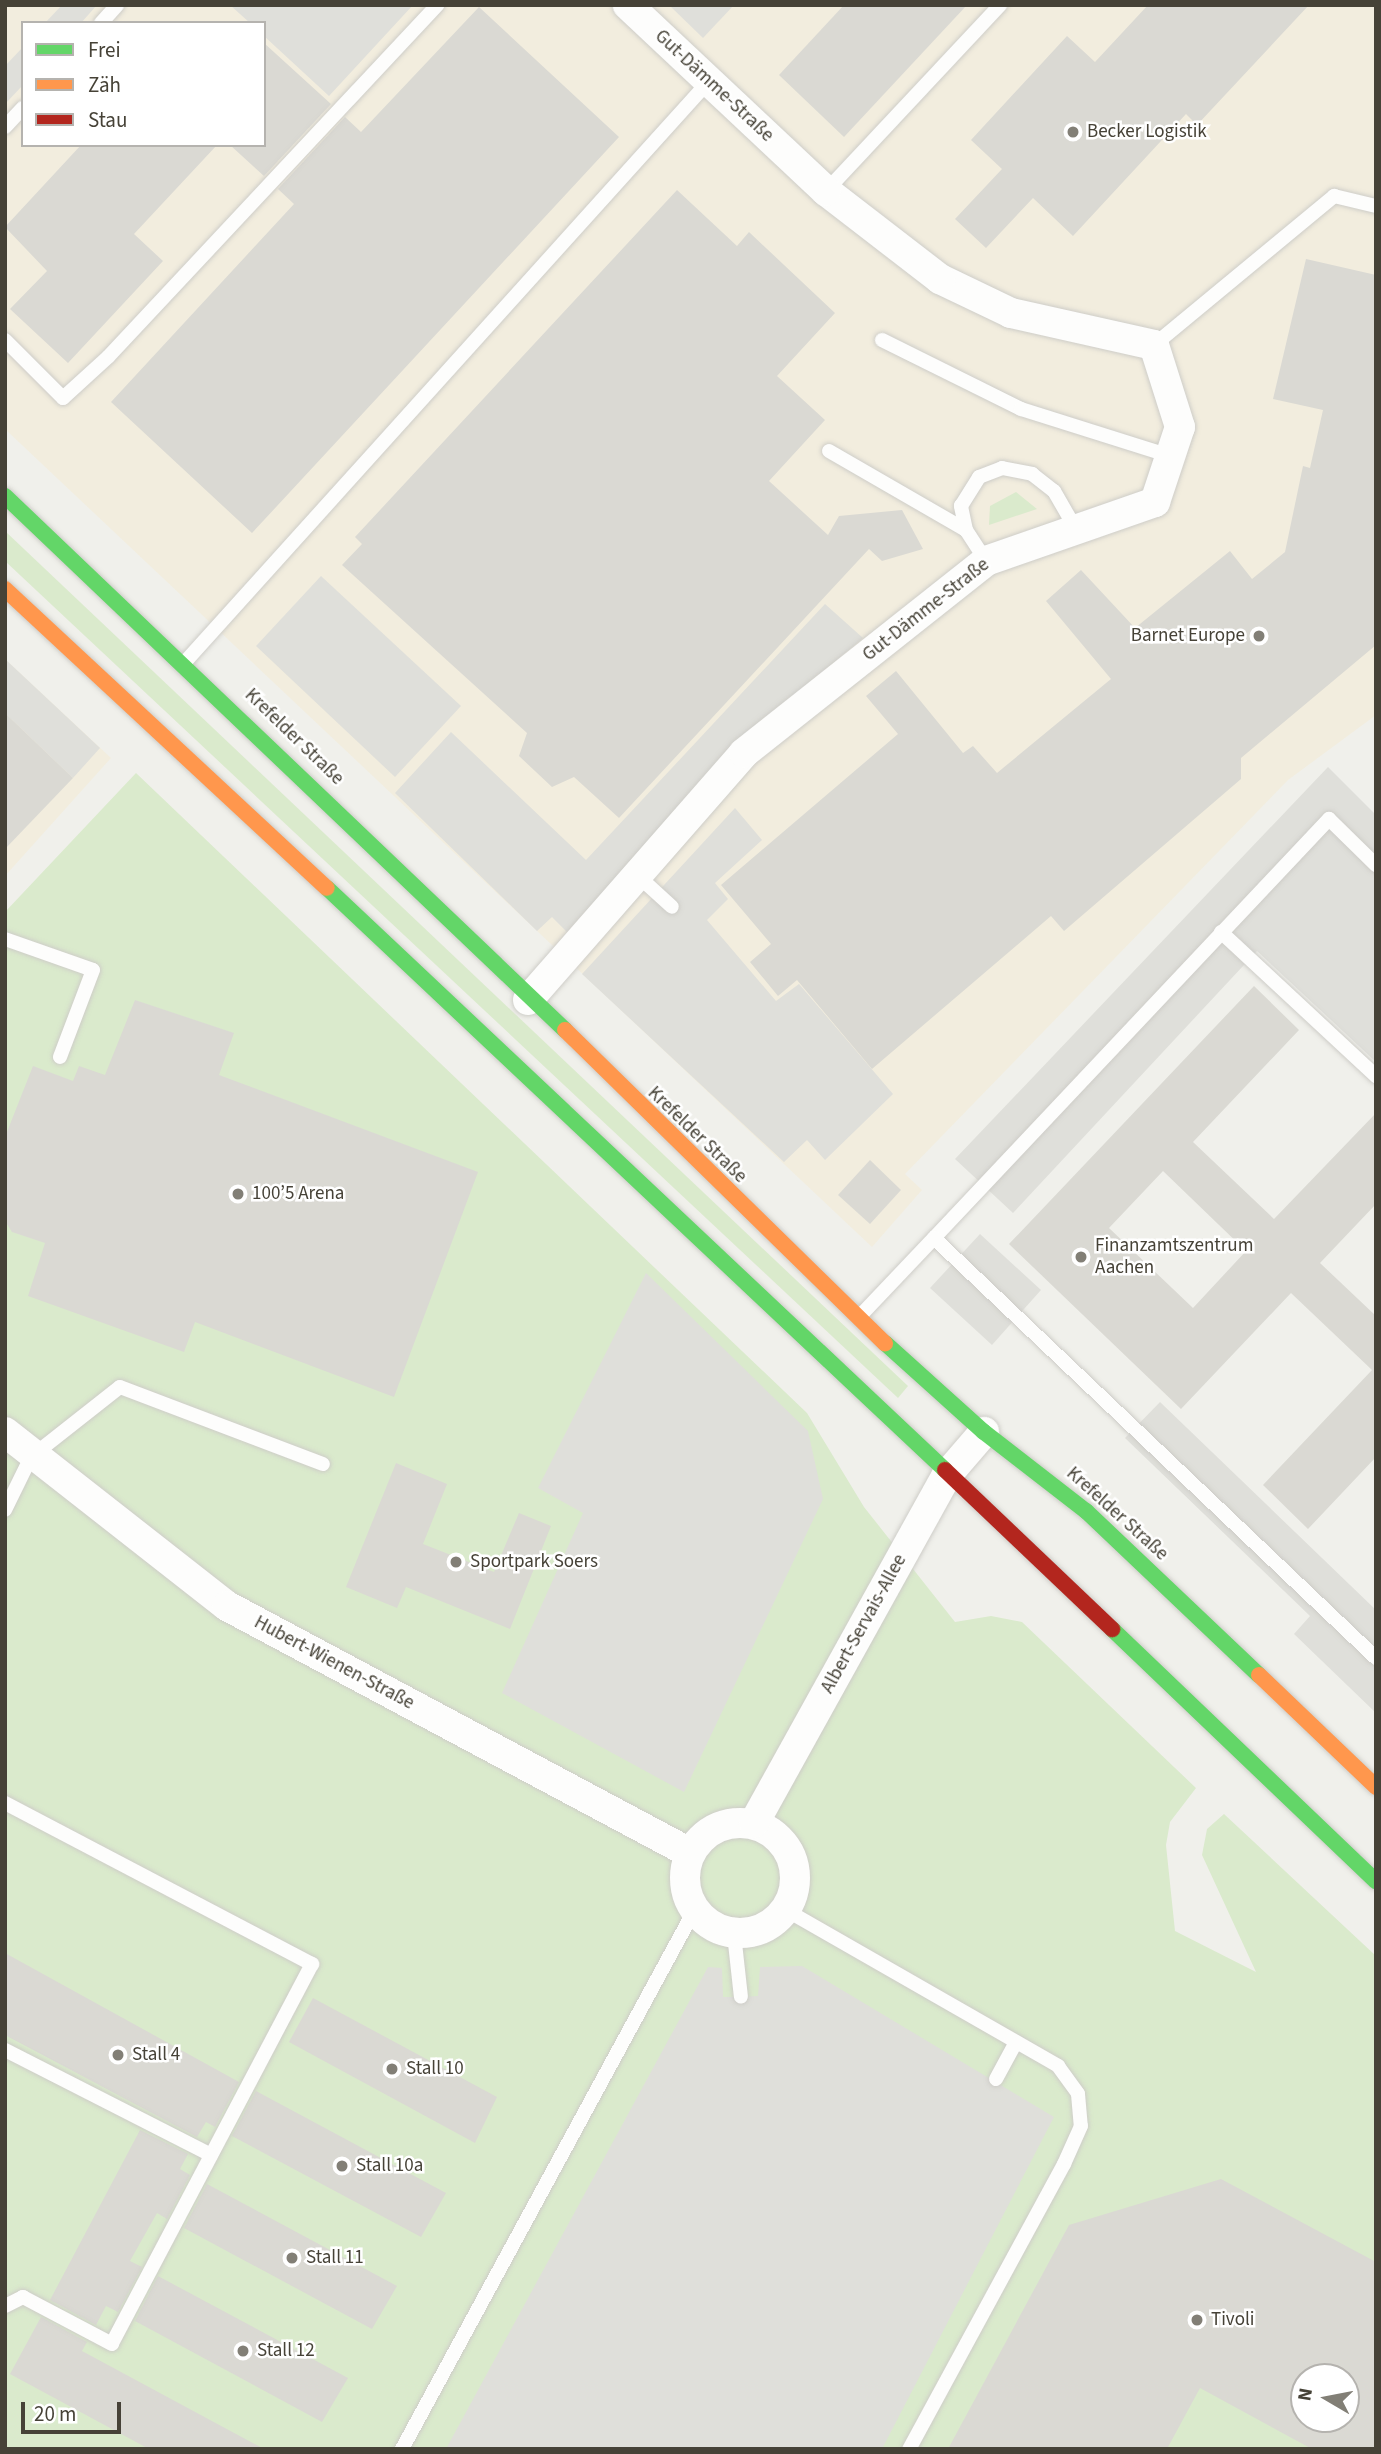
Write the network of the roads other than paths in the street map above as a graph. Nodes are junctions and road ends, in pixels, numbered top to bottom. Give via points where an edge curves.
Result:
1 (117, 5) edge
2 (437, 5) edge
3 (628, 5) edge
4 (1000, 5) edge
5 (103, 21) edge
6 (710, 80) junction
7 (21, 110) edge
8 (5, 127) edge
9 (826, 191) junction
10 (1376, 206) edge
11 (5, 340) edge
12 (882, 340) dead end
13 (1154, 345) junction
14 (829, 451) dead end
15 (1173, 457) junction
16 (5, 496) edge
17 (966, 530) junction
18 (1077, 531) junction
19 (986, 561) junction
20 (5, 589) edge
21 (185, 662) junction
22 (1376, 865) edge
23 (637, 875) junction
24 (672, 907) dead end
25 (1221, 932) junction
26 (5, 939) edge
27 (528, 1000) junction
28 (60, 1057) dead end
29 (1376, 1076) edge
30 (934, 1238) junction
31 (858, 1318) junction
32 (5, 1432) edge
33 (984, 1432) junction
34 (31, 1457) junction
35 (323, 1464) dead end
36 (947, 1475) junction
37 (5, 1510) edge
38 (1376, 1658) edge
39 (1373, 1779) edge
40 (5, 1803) edge
41 (754, 1823) junction
42 (690, 1853) junction
43 (1376, 1881) edge
44 (786, 1910) junction
45 (694, 1911) junction
46 (734, 1934) junction
47 (741, 1997) dead end
48 (1016, 2042) junction
49 (5, 2050) edge
50 (996, 2079) dead end
51 (211, 2155) junction
52 (5, 2306) edge
53 (402, 2449) edge
54 (909, 2449) edge

1 - 5 lane
2 - 11 lane via 108,357 63,398
3 - 6 street, Gut-Dämme-Straße
4 - 9 lane
6 - 9 street, Gut-Dämme-Straße
6 - 21 lane
7 - 8 lane
9 - 13 street, Gut-Dämme-Straße via 940,279 1011,313
10 - 13 lane via 1334,196
12 - 15 lane via 1021,409
13 - 15 street, Gut-Dämme-Straße via 1180,427
14 - 17 lane
15 - 18 street, Gut-Dämme-Straße via 1155,502
16 - 21 main road, Krefelder Straße
17 - 18 lane via 961,506 979,477 1002,468 1032,474 1054,491
17 - 19 lane
18 - 19 street, Gut-Dämme-Straße
19 - 23 street, Gut-Dämme-Straße via 744,753
20 - 36 main road via 650,1188
21 - 27 main road, Krefelder Straße
22 - 25 lane via 1329,819
23 - 24 lane
23 - 27 street, Gut-Dämme-Straße
25 - 29 lane
25 - 30 lane
26 - 28 lane via 93,970
27 - 31 main road, Krefelder Straße
30 - 31 lane
30 - 38 lane
31 - 33 main road, Krefelder Straße
32 - 34 street, Hubert-Wienen-Straße
33 - 36 street, Albert-Servais-Allee
33 - 39 main road, Krefelder Straße via 1086,1511
34 - 35 lane via 120,1387
34 - 37 lane
34 - 42 street, Hubert-Wienen-Straße via 227,1606
36 - 41 street, Albert-Servais-Allee
36 - 43 main road
40 - 51 lane via 312,1964
41 - 42 street via 729,1823 705,1833
41 - 44 street via 777,1836 792,1858 795,1884
42 - 45 street via 684,1882
44 - 46 street via 764,1929
44 - 48 lane
45 - 46 street via 712,1927
45 - 53 lane
46 - 47 lane
48 - 50 lane
48 - 54 lane via 1058,2066 1078,2094 1081,2126
49 - 51 lane
51 - 52 lane via 112,2344 23,2297

